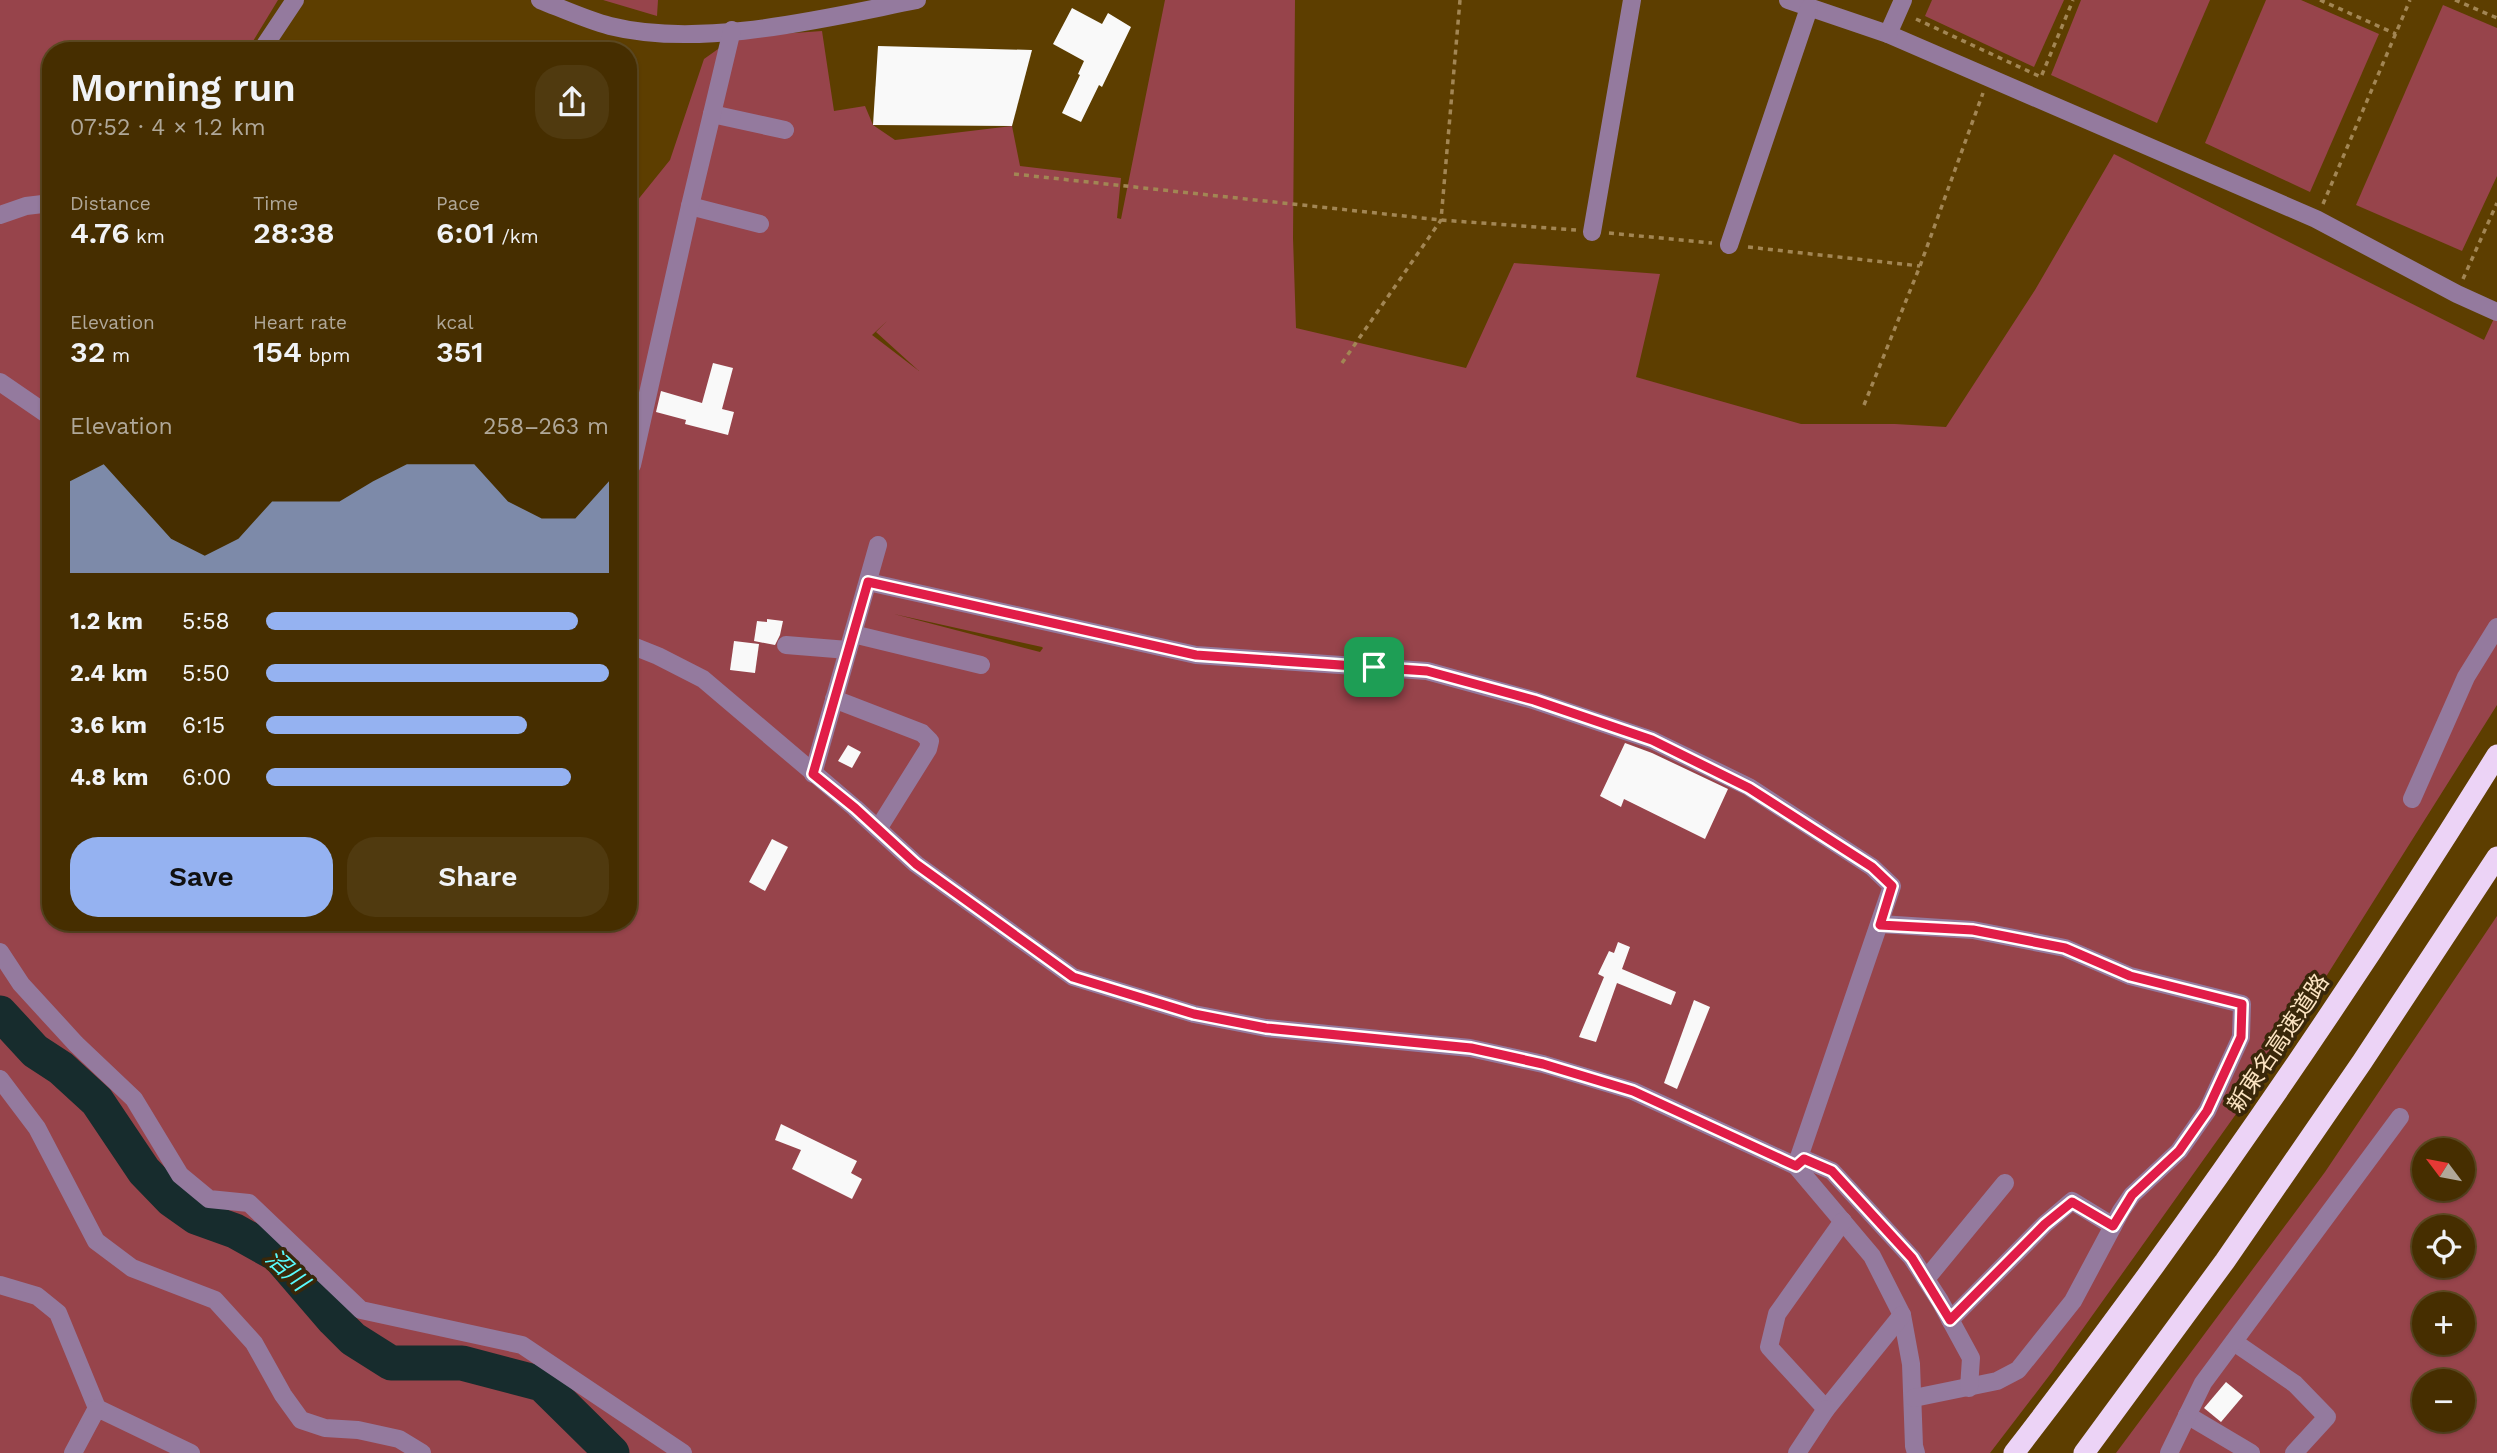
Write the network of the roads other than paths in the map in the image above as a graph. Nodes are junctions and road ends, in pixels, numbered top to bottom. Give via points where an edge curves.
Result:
1 (295, 0) edge
2 (540, 0) edge
3 (917, 0) edge
4 (1632, 0) edge
5 (1788, 0) edge
6 (1809, 8) junction
7 (1900, 8) edge
8 (733, 30) junction
9 (1888, 34) junction
10 (267, 42) edge
11 (712, 114) junction
12 (785, 130) dead end
13 (42, 205) edge
14 (690, 206) junction
15 (0, 215) edge
16 (760, 224) dead end
17 (1592, 232) road end
18 (1729, 244) road end
19 (2497, 312) edge
20 (0, 382) edge
21 (42, 411) edge
22 (637, 443) edge
23 (878, 545) dead end
24 (868, 582) junction
25 (2497, 627) edge
26 (851, 642) junction
27 (786, 645) dead end
28 (637, 648) edge
29 (981, 665) dead end
30 (834, 699) junction
31 (2497, 755) edge
32 (813, 774) junction
33 (2412, 799) dead end
34 (878, 829) junction
35 (2497, 857) edge
36 (1880, 925) junction
37 (0, 952) edge
38 (0, 1079) edge
39 (2400, 1117) dead end
40 (1796, 1166) junction
41 (2005, 1182) dead end
42 (1843, 1221) junction
43 (2113, 1226) junction
44 (1926, 1279) junction
45 (0, 1285) edge
46 (1902, 1315) junction
47 (1950, 1320) junction
48 (2234, 1342) junction
49 (1969, 1388) junction
50 (1914, 1398) junction
51 (97, 1408) junction
52 (1826, 1409) junction
53 (2188, 1415) junction
54 (73, 1453) edge
55 (191, 1453) edge
56 (422, 1453) edge
57 (683, 1453) edge
58 (1797, 1453) edge
59 (1916, 1453) edge
60 (2014, 1453) edge
61 (2084, 1453) edge
62 (2169, 1453) edge
63 (2251, 1453) edge
64 (2294, 1453) edge

1 - 10 street
2 - 8 street via 610,26 656,33
3 - 8 street via 794,24
4 - 17 street
5 - 6 street
6 - 9 street
6 - 18 street
7 - 9 street
8 - 11 street
9 - 19 street via 2316,219
11 - 12 street
11 - 14 street
13 - 15 street
14 - 16 street
14 - 22 street
20 - 21 street
23 - 24 street
24 - 26 street
24 - 36 street via 1196,655 1427,671 1534,700 1652,740 1749,788 1872,867 1892,886
25 - 33 street via 2466,677
26 - 27 street
26 - 29 street
26 - 30 street
28 - 32 street via 703,679
30 - 32 street
30 - 34 street via 922,733 930,741
31 - 60 highway, 新東名高速道路 via 2226,1168
32 - 34 street
34 - 40 street via 916,864 1073,977 1194,1014 1266,1028 1471,1048 1543,1064 1633,1091
35 - 61 highway via 2225,1261
36 - 40 street
36 - 43 street via 1973,930 2065,948 2130,976 2242,1004 2241,1037 2207,1111 2179,1151 2132,1195
37 - 57 street via 21,984 134,1099 180,1175 209,1199 249,1203 361,1310 522,1345
38 - 56 street via 37,1128 96,1241 132,1268 215,1300 254,1343 301,1420 399,1439
39 - 48 street
40 - 42 street
40 - 44 street via 1804,1159 1832,1171
41 - 44 street
42 - 46 street via 1872,1256
42 - 52 street via 1777,1314 1769,1347
43 - 47 street via 2072,1202
43 - 49 street via 2074,1301 2018,1370
44 - 47 street
45 - 51 street via 37,1296 58,1313
46 - 50 street
46 - 52 street
47 - 49 street via 1971,1358
48 - 53 street via 2203,1383
48 - 64 street via 2295,1384 2326,1418
49 - 50 street
50 - 59 street
51 - 54 street
51 - 55 street
52 - 58 street
53 - 62 street
53 - 63 street

